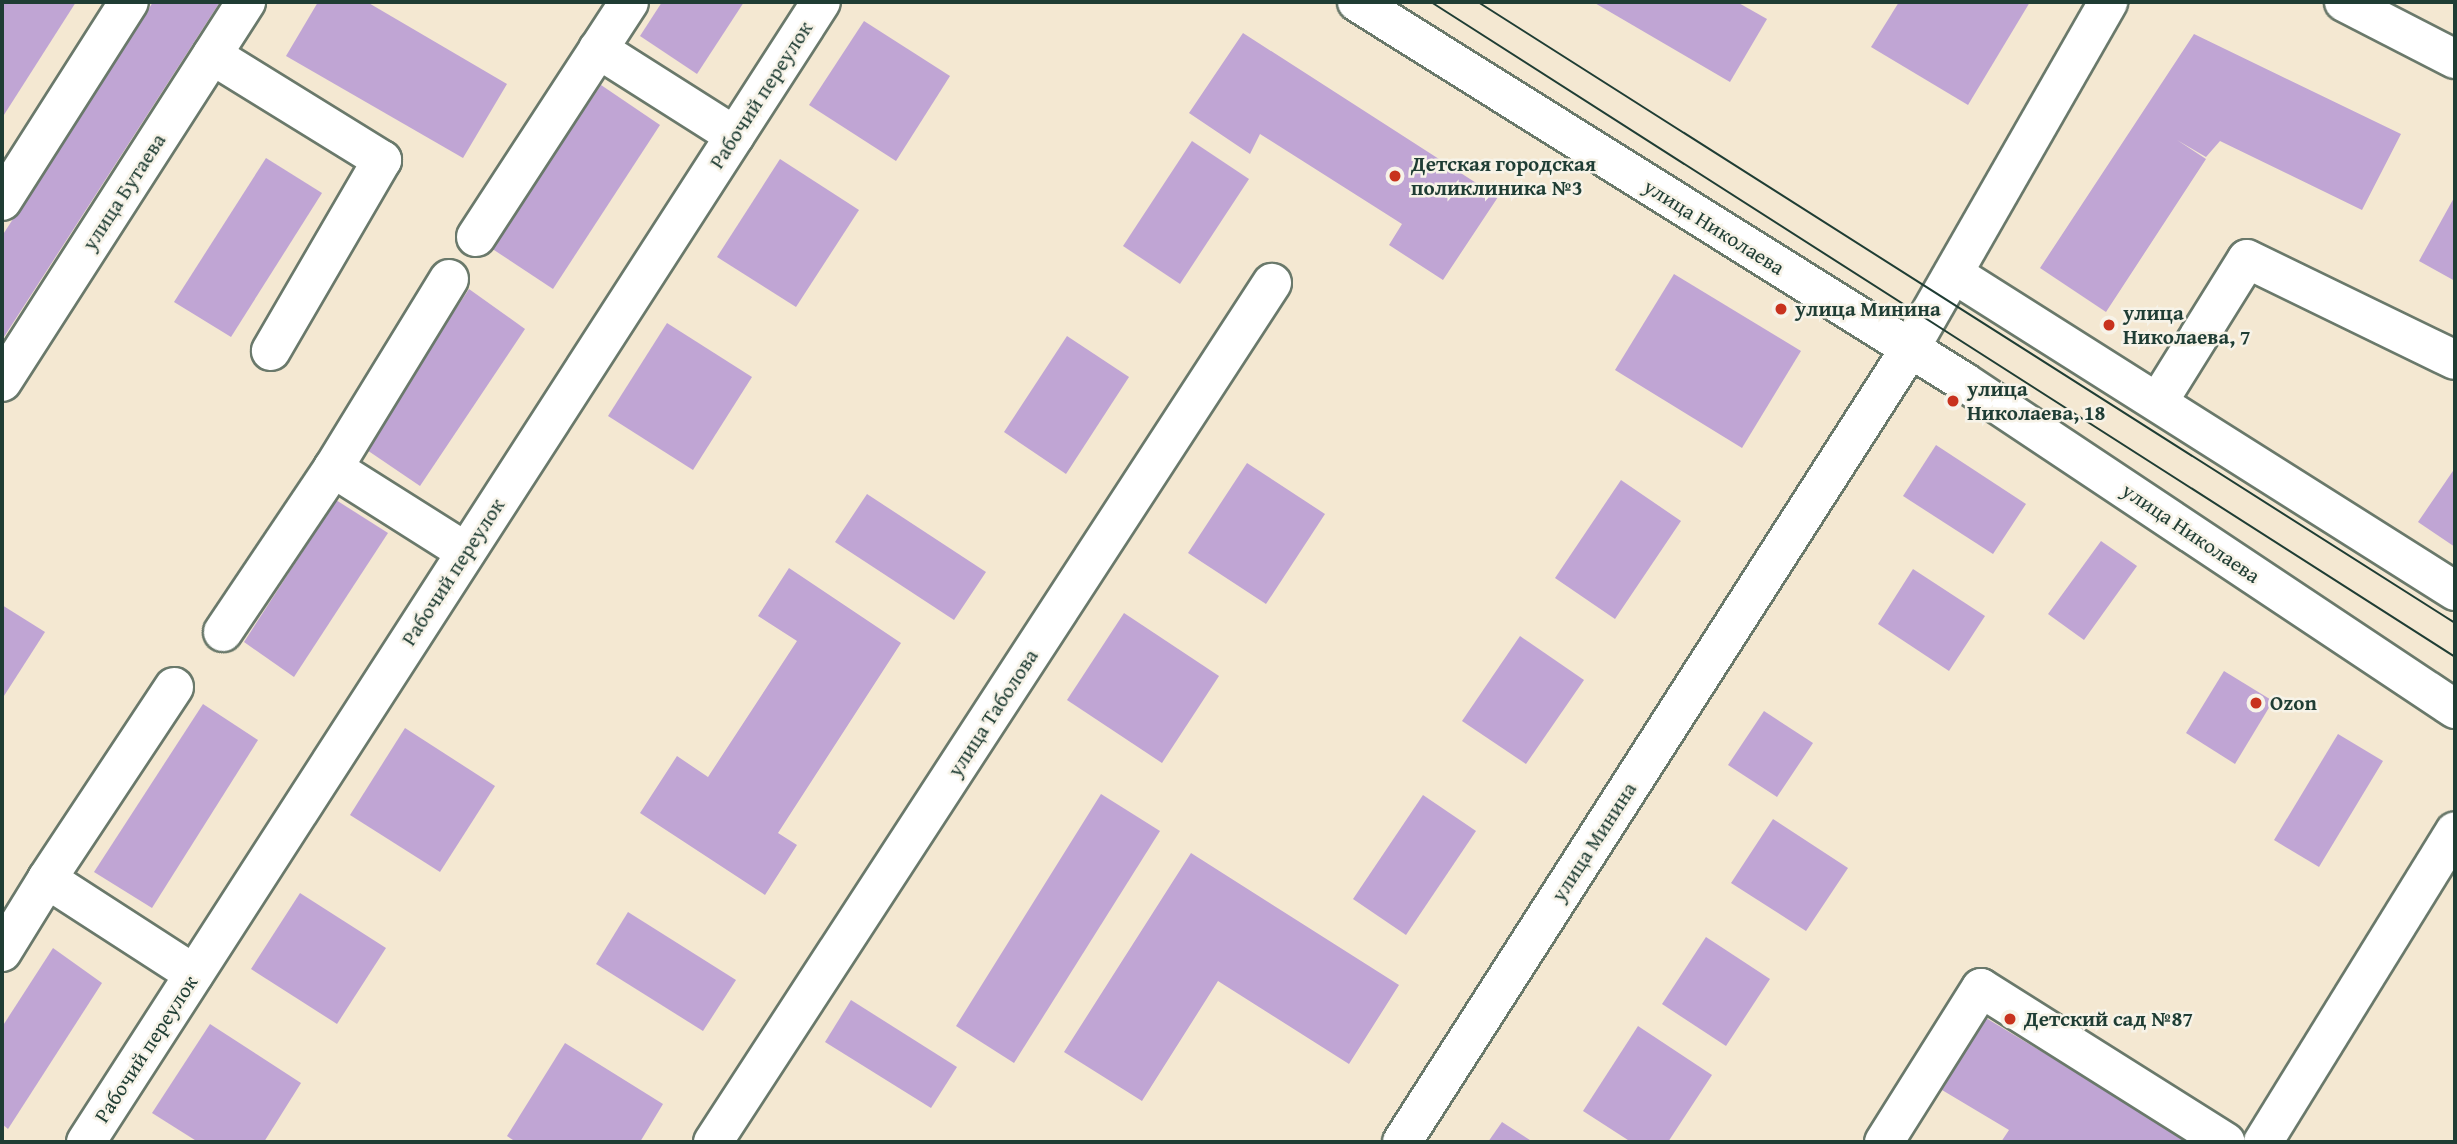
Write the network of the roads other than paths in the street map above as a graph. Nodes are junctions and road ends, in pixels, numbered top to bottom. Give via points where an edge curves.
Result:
1 (130, 2) edge
2 (246, 2) edge
3 (629, 2) edge
4 (821, 2) edge
5 (1357, 2) edge
6 (2108, 2) edge
7 (2344, 2) edge
8 (598, 49) junction
9 (212, 55) junction
10 (2455, 59) edge
11 (735, 136) junction
12 (2, 201) edge
13 (476, 237) dead end
14 (1954, 274) junction
15 (449, 279) dead end
16 (1272, 284) dead end
17 (1909, 350) junction
18 (271, 351) dead end
19 (2455, 360) edge
20 (2, 382) edge
21 (2158, 402) junction
22 (333, 468) junction
23 (466, 552) junction
24 (2455, 591) edge
25 (223, 632) dead end
26 (174, 687) dead end
27 (2455, 709) edge
28 (2455, 831) edge
29 (47, 879) junction
30 (2, 952) edge
31 (194, 974) junction
32 (86, 1142) edge
33 (713, 1142) edge
34 (1402, 1142) edge
35 (1884, 1142) edge
36 (2225, 1142) edge
37 (2263, 1142) edge

1 - 12 street
2 - 9 street, улица Бутаева
3 - 8 street
4 - 11 street, Рабочий переулок
5 - 17 street, улица Николаева
6 - 14 street, улица Минина
7 - 10 street
8 - 11 street
8 - 13 street
9 - 18 street via 382,160
9 - 20 street, улица Бутаева
11 - 23 street, Рабочий переулок
14 - 17 street, улица Минина
14 - 21 street
15 - 22 street
16 - 33 street, улица Таболова
17 - 27 street, улица Николаева
17 - 34 street, улица Минина
19 - 21 street via 2247,260
21 - 24 street
22 - 23 street
22 - 25 street
23 - 31 street, Рабочий переулок
26 - 29 street
28 - 37 street
29 - 30 street
29 - 31 street
31 - 32 street, Рабочий переулок
35 - 36 street via 1981,988

